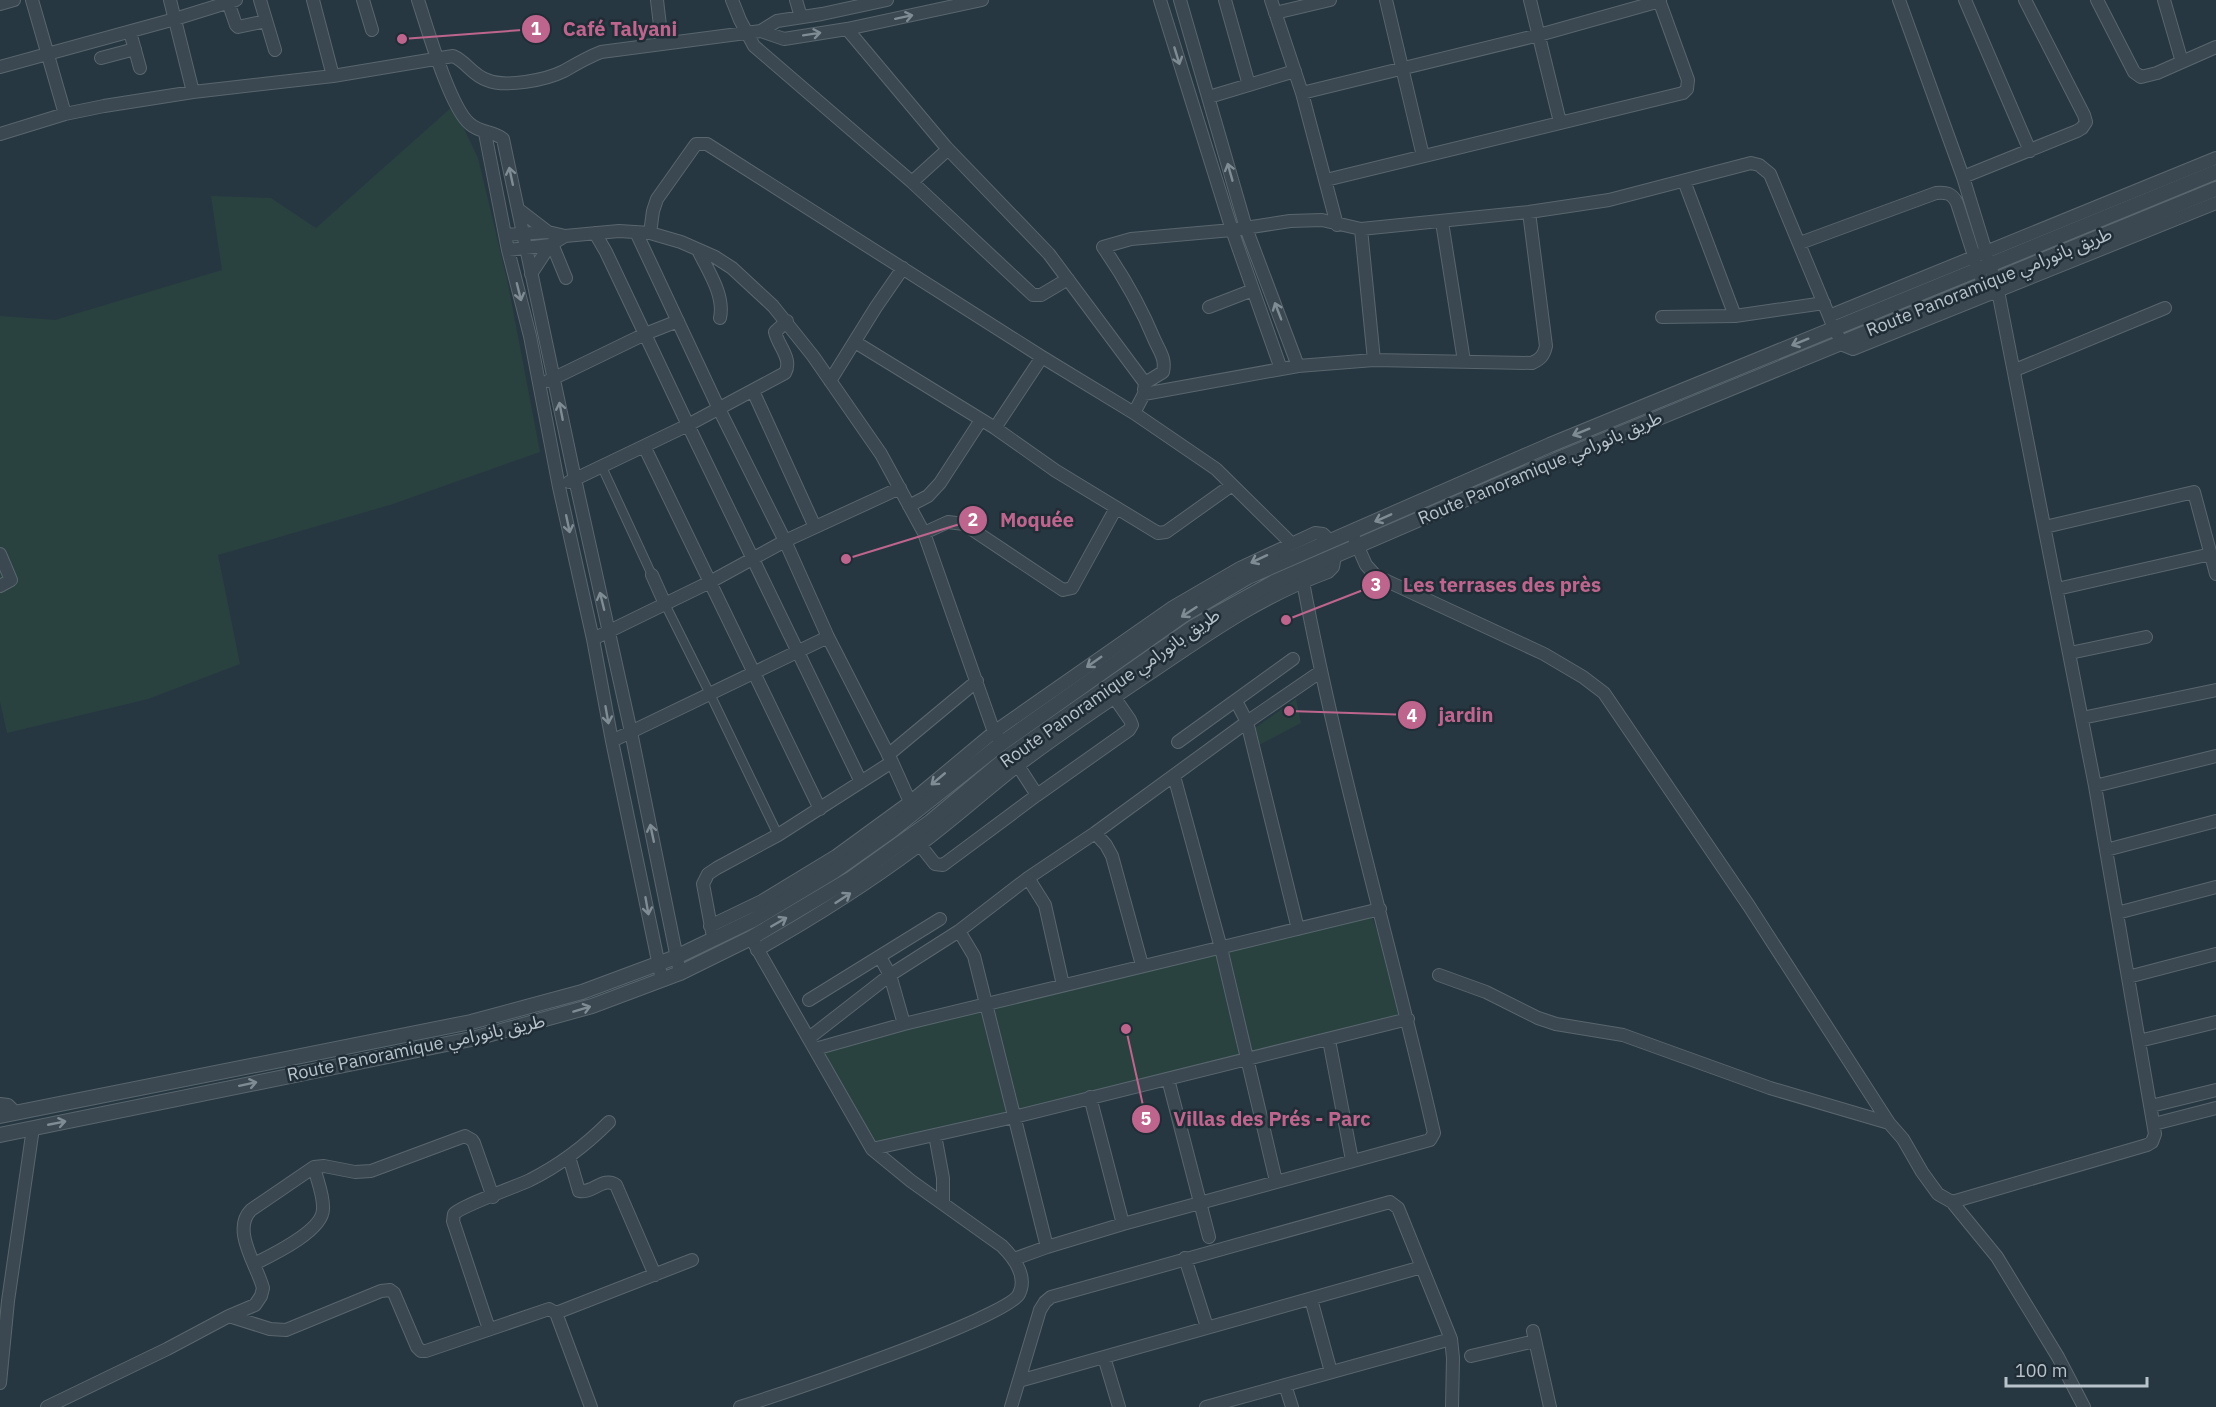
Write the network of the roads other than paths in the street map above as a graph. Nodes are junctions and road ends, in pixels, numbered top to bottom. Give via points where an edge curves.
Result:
1 (14, 0) edge
2 (32, 0) edge
3 (170, 0) edge
4 (260, 0) edge
5 (313, 0) edge
6 (363, 0) edge
7 (418, 0) edge
8 (657, 0) edge
9 (732, 0) edge
10 (796, 0) edge
11 (886, 0) edge
12 (982, 0) edge
13 (1160, 0) edge
14 (1180, 0) edge
15 (1225, 0) edge
16 (1271, 0) edge
17 (1330, 0) edge
18 (1386, 0) edge
19 (1530, 0) edge
20 (1660, 0) edge
21 (1899, 0) edge
22 (1965, 0) edge
23 (2025, 0) edge
24 (2097, 0) edge
25 (2164, 0) edge
26 (232, 1) edge
27 (0, 4) edge
28 (1275, 13) junction
29 (801, 17) junction
30 (175, 19) junction
31 (266, 21) junction
32 (847, 29) junction
33 (372, 30) dead end
34 (761, 31) junction
35 (130, 32) junction
36 (746, 33) junction
37 (1539, 35) junction
38 (97, 41) junction
39 (662, 44) junction
40 (2216, 47) edge
41 (135, 49) junction
42 (275, 50) dead end
43 (48, 54) junction
44 (438, 60) junction
45 (2182, 62) junction
46 (0, 67) edge
47 (140, 68) dead end
48 (1402, 69) junction
49 (1294, 71) junction
50 (333, 76) junction
51 (1249, 85) junction
52 (193, 92) junction
53 (1302, 93) junction
54 (1209, 98) junction
55 (65, 114) junction
56 (1560, 123) junction
57 (485, 133) junction
58 (0, 134) edge
59 (946, 147) junction
60 (2030, 152) junction
61 (1423, 156) junction
62 (2216, 158) edge
63 (2216, 172) edge
64 (1963, 177) junction
65 (1326, 180) junction
66 (1684, 181) junction
67 (912, 182) junction
68 (2216, 189) edge
69 (2216, 203) edge
70 (518, 209) junction
71 (1529, 212) junction
72 (1442, 222) junction
73 (1337, 225) junction
74 (1246, 228) junction
75 (1232, 230) junction
76 (1361, 230) junction
77 (636, 232) junction
78 (523, 233) junction
79 (595, 233) junction
80 (650, 233) junction
81 (505, 235) junction
82 (550, 240) junction
83 (1800, 243) junction
84 (526, 248) junction
85 (508, 250) junction
86 (698, 250) junction
87 (1983, 261) junction
88 (903, 268) junction
89 (531, 274) junction
90 (566, 278) dead end
91 (1068, 279) junction
92 (1991, 288) junction
93 (1253, 290) junction
94 (1824, 303) junction
95 (1209, 307) dead end
96 (2165, 308) dead end
97 (1735, 316) junction
98 (1662, 317) dead end
99 (720, 318) dead end
100 (678, 321) junction
101 (787, 321) junction
102 (1832, 322) junction
103 (645, 334) junction
104 (855, 342) junction
105 (1841, 342) junction
106 (1042, 357) junction
107 (1374, 360) junction
108 (1464, 361) junction
109 (1298, 366) junction
110 (1281, 369) junction
111 (2015, 369) junction
112 (555, 379) junction
113 (830, 381) junction
114 (540, 386) junction
115 (1144, 389) junction
116 (753, 391) junction
117 (719, 409) junction
118 (1134, 413) junction
119 (981, 420) junction
120 (688, 425) junction
121 (995, 428) junction
122 (644, 446) junction
123 (602, 467) junction
124 (575, 479) junction
125 (1232, 485) junction
126 (559, 487) junction
127 (900, 488) junction
128 (909, 506) junction
129 (1116, 508) junction
130 (815, 527) junction
131 (2045, 527) junction
132 (924, 532) junction
133 (1351, 532) junction
134 (785, 541) junction
135 (1330, 541) junction
136 (1292, 544) junction
137 (1357, 546) junction
138 (0, 554) edge
139 (2211, 554) junction
140 (1335, 556) junction
141 (753, 560) junction
142 (2216, 574) edge
143 (652, 575) joint
144 (710, 582) junction
145 (1303, 582) junction
146 (0, 586) edge
147 (2058, 589) junction
148 (665, 604) junction
149 (609, 632) junction
150 (828, 637) junction
151 (2146, 637) dead end
152 (593, 639) junction
153 (798, 651) junction
154 (2070, 653) junction
155 (1293, 659) dead end
156 (1320, 672) junction
157 (754, 673) junction
158 (977, 681) junction
159 (2216, 690) edge
160 (711, 694) junction
161 (1114, 697) junction
162 (1236, 700) junction
163 (2082, 718) junction
164 (1247, 722) junction
165 (631, 732) junction
166 (998, 738) junction
167 (612, 741) junction
168 (1178, 742) dead end
169 (2216, 756) edge
170 (890, 758) junction
171 (1014, 760) junction
172 (1174, 776) junction
173 (861, 782) junction
174 (2095, 786) junction
175 (1037, 795) junction
176 (910, 802) junction
177 (820, 809) junction
178 (2216, 821) edge
179 (1095, 834) junction
180 (778, 835) junction
181 (920, 845) junction
182 (2106, 850) junction
183 (1028, 878) junction
184 (2216, 887) edge
185 (1380, 909) junction
186 (2117, 913) junction
187 (940, 918) dead end
188 (1298, 929) junction
189 (959, 932) junction
190 (712, 933) junction
191 (754, 944) junction
192 (1221, 948) junction
193 (2216, 954) edge
194 (676, 957) junction
195 (880, 957) junction
196 (658, 965) junction
197 (1142, 965) junction
198 (680, 973) junction
199 (890, 975) junction
200 (1439, 975) dead end
201 (2128, 977) junction
202 (662, 980) junction
203 (1063, 985) junction
204 (809, 1000) dead end
205 (987, 1004) junction
206 (1408, 1019) junction
207 (2216, 1022) edge
208 (904, 1024) junction
209 (821, 1028) junction
210 (809, 1038) junction
211 (1329, 1040) junction
212 (2139, 1041) junction
213 (830, 1045) junction
214 (816, 1049) junction
215 (1248, 1058) junction
216 (1168, 1079) junction
217 (2216, 1089) edge
218 (1090, 1098) junction
219 (0, 1104) edge
220 (2151, 1106) junction
221 (2216, 1108) edge
222 (16, 1113) junction
223 (0, 1116) edge
224 (1014, 1117) junction
225 (609, 1122) dead end
226 (1889, 1123) junction
227 (2154, 1124) junction
228 (33, 1128) junction
229 (0, 1135) edge
230 (935, 1135) junction
231 (872, 1149) junction
232 (569, 1157) junction
233 (1352, 1160) junction
234 (314, 1167) junction
235 (1276, 1181) junction
236 (494, 1197) junction
237 (1952, 1202) junction
238 (943, 1203) junction
239 (1200, 1203) junction
240 (1123, 1224) junction
241 (1209, 1238) dead end
242 (1047, 1246) junction
243 (1185, 1258) junction
244 (1014, 1259) junction
245 (692, 1260) dead end
246 (254, 1263) junction
247 (1422, 1267) junction
248 (655, 1275) junction
249 (1311, 1299) junction
250 (556, 1313) junction
251 (229, 1316) junction
252 (1207, 1327) junction
253 (489, 1329) junction
254 (1451, 1339) junction
255 (1471, 1356) dead end
256 (1104, 1358) junction
257 (1331, 1372) junction
258 (1019, 1381) junction
259 (0, 1383) edge
260 (1285, 1385) junction
261 (47, 1407) edge
262 (591, 1407) edge
263 (740, 1407) edge
264 (1011, 1407) edge
265 (1119, 1407) edge
266 (1206, 1407) edge
267 (1292, 1407) edge
268 (1452, 1407) edge
269 (1550, 1407) edge
270 (2084, 1407) edge

1 - 27 street
2 - 43 street
3 - 30 street
4 - 31 street
5 - 50 street
6 - 33 street
7 - 44 street
8 - 39 street
9 - 36 street
10 - 29 street
11 - 29 street
32 -> 12 street
13 -> 75 street
14 - 54 street
15 - 51 street
16 - 28 street
17 - 28 street
18 - 48 street
19 - 37 street
20 - 37 street
20 - 56 street via 1688,80 1687,89 1677,95
21 - 64 street
22 - 60 street
23 - 60 street via 2086,122 2077,131
24 - 45 street via 2138,75 2146,77
25 - 45 street
26 - 30 street
26 - 31 street via 238,27
28 - 49 street
29 - 34 street via 777,21
30 - 35 street
30 - 52 street
31 - 42 street
34 -> 32 street via 784,39
32 - 59 street
34 - 36 street
35 - 38 street
35 - 41 street
36 - 39 street
36 - 67 street via 754,46
37 - 48 street
37 - 56 street
38 - 41 street via 102,62
38 - 43 street
39 - 44 street via 601,52 542,79 509,84 489,82 453,56
40 - 45 street
41 - 47 street
43 - 46 street
43 - 55 street
44 - 50 street
44 - 57 street via 461,114
48 - 53 street
48 - 61 street
49 - 51 street
49 - 53 street
50 - 52 street
51 - 54 street
52 - 55 street
53 - 65 street
74 -> 54 street
55 - 58 street
56 - 61 street
70 -> 57 street via 503,139
57 - 81 street
59 - 67 street
59 - 91 street
60 - 64 street
61 - 65 street
62 - 87 street
63 - 87 street, Route Panoramique طريق بانورامي
64 - 87 street
65 - 73 street
66 - 71 street via 1609,200
66 - 83 street via 1745,163 1759,165 1770,174
66 - 97 street
67 - 91 street via 1033,295 1041,295
68 - 92 street, Route Panoramique طريق بانورامي
69 - 92 street
70 - 78 street
70 - 82 street
71 - 72 street
71 - 108 street via 1546,339 1544,353 1532,363
72 - 76 street
72 - 108 street
73 - 74 street via 1308,219
73 - 76 street
74 - 75 street
109 -> 74 street
75 - 93 street
75 - 115 street via 1131,238 1103,247 1150,326 1165,364 1164,372
76 - 107 street
77 - 79 street
77 - 80 street
77 - 100 street
78 - 81 street
78 - 82 street
78 - 84 street
79 - 82 street
79 - 103 street
80 - 86 street
80 - 88 street via 657,199 696,144 701,143
81 - 85 street
82 - 84 street
82 - 89 street
82 - 90 street
83 - 87 street via 1943,192 1954,197
83 - 94 street
84 - 85 street
84 - 89 street
85 -> 114 street
86 - 99 street via 721,299
86 - 101 street via 732,268
87 - 92 street
87 - 102 street, Route Panoramique طريق بانورامي
88 - 104 street
88 - 106 street
89 - 112 street
91 - 115 street
92 - 105 street, Route Panoramique طريق بانورامي
92 - 111 street
93 - 95 street
93 - 110 street
94 - 97 street
94 - 102 street
96 - 111 street
97 - 98 street
100 - 103 street
100 - 117 street
101 - 113 street
101 - 116 street via 776,329 775,335 788,360 788,369
102 - 105 street
102 -> 133 street, Route Panoramique طريق بانورامي
103 - 112 street
103 - 120 street
104 - 113 street
104 - 119 street
105 - 137 street, Route Panoramique طريق بانورامي
106 - 118 street
106 - 121 street
107 - 108 street
107 - 109 street
109 - 110 street
110 - 115 street
111 - 131 street
112 - 114 street
124 -> 112 street
113 - 127 street
114 - 126 street
115 - 118 street
116 - 117 street
116 - 130 street
117 - 120 street
117 - 134 street
118 - 125 street via 1216,469
119 - 121 street
119 - 128 street via 940,483 928,496
120 - 122 street
120 - 141 street
121 - 129 street
122 - 123 street
122 - 144 street
123 - 124 street
123 - 143 street
124 - 126 street
149 -> 124 street
125 - 129 street via 1162,533
125 - 136 street
126 -> 152 street
127 - 128 street
127 - 130 street
128 - 132 street
129 - 132 street via 1068,590 964,524 948,522
130 - 134 street
131 - 139 street via 2194,492
131 - 147 street
132 - 158 street
133 - 135 street, Route Panoramique طريق بانورامي
133 - 137 street
134 - 141 street
134 - 150 street
135 - 136 street via 1318,533
135 -> 166 street, Route Panoramique طريق بانورامي via 1204,602
136 -> 166 street via 1187,598
137 - 140 street, Route Panoramique طريق بانورامي
137 - 226 street via 1366,565 1377,576 1544,654 1604,693 1749,906
138 - 146 street via 11,580
139 - 142 street
139 - 147 street
140 - 145 street via 1330,570
140 - 171 street, Route Panoramique طريق بانورامي via 1221,610
141 - 144 street
141 - 153 street
143 - 148 street
144 - 148 street
144 - 157 street
145 - 156 street
145 - 161 street via 1244,611
147 - 154 street
148 - 149 street
148 - 160 street
149 - 152 street
149 - 165 street
150 - 153 street
150 - 170 street
151 - 154 street
152 -> 167 street
153 - 157 street
153 - 173 street
154 - 163 street
155 - 162 street
156 - 164 street
156 - 185 street
157 - 160 street
157 - 177 street
158 - 166 street
158 - 170 street
159 - 163 street
160 - 165 street
160 - 180 street
161 - 171 street
161 - 175 street via 1131,728
162 - 164 street
162 - 168 street
163 - 174 street
164 - 172 street
164 - 188 street
165 - 167 street
194 -> 165 street
166 - 171 street
166 -> 176 street
166 - 190 street, Route Panoramique طريق بانورامي via 862,853 778,906
167 -> 196 street
169 - 174 street
170 - 173 street
170 - 176 street
171 - 175 street
171 - 181 street
191 -> 171 street, Route Panoramique طريق بانورامي
172 - 179 street
172 - 192 street
173 - 177 street
174 - 182 street
175 - 181 street via 943,865 935,864
176 - 190 street via 812,872
177 - 180 street
178 - 182 street
179 - 183 street
179 - 197 street via 1112,856
180 - 190 street via 704,879
191 -> 181 street via 820,913
182 - 186 street
183 - 189 street
183 - 203 street via 1047,912
184 - 186 street
185 - 188 street
185 - 206 street
186 - 201 street
187 - 195 street
188 - 192 street
189 - 199 street
189 - 205 street via 974,956
190 - 194 street, Route Panoramique طريق بانورامي
191 - 198 street, Route Panoramique طريق بانورامي
191 - 210 street
192 - 197 street
192 - 215 street
193 - 201 street
194 - 196 street, Route Panoramique طريق بانورامي
194 - 198 street
195 - 199 street
195 - 204 street
196 - 202 street
196 - 222 street, Route Panoramique طريق بانورامي via 471,1022
197 - 203 street
198 - 202 street, Route Panoramique طريق بانورامي
199 - 208 street
199 - 209 street
200 - 226 street via 1556,1024 1623,1035 1770,1088
201 - 212 street
228 -> 202 street, Route Panoramique طريق بانورامي via 476,1038 582,1009
203 - 205 street
205 - 208 street
205 - 224 street
206 - 211 street
206 - 233 street via 1434,1133 1430,1140
207 - 212 street
208 - 213 street
209 - 210 street
209 - 213 street
210 - 214 street
211 - 215 street
211 - 233 street
212 - 220 street
213 - 214 street
214 - 231 street
215 - 216 street
215 - 235 street
216 - 218 street
216 - 239 street
217 - 220 street
218 - 224 street
218 - 240 street
219 - 222 street via 8,1105
220 - 227 street
221 - 227 street
222 - 223 street, Route Panoramique طريق بانورامي
224 - 230 street
224 - 242 street
225 - 232 street
226 - 237 street via 1938,1194
227 - 237 street via 2155,1137 2150,1144
228 - 229 street, Route Panoramique طريق بانورامي
228 - 259 street
230 - 231 street
230 - 238 street
231 - 238 street
232 - 236 street
232 - 248 street via 579,1191 608,1182 616,1185
233 - 235 street
234 - 236 street via 371,1171 465,1136 474,1143
234 - 246 street via 245,1218 243,1232
234 - 246 street via 323,1202 322,1218 290,1246
235 - 239 street
236 - 253 street via 459,1209 453,1218
237 - 270 street via 1997,1257
238 - 244 street
239 - 240 street
239 - 241 street
240 - 242 street
242 - 244 street
243 - 247 street via 1390,1202 1398,1208
243 - 252 street
243 - 258 street via 1048,1299 1040,1310
244 - 263 street via 1021,1287 1019,1295 1005,1307 886,1357
245 - 248 street
246 - 251 street via 263,1288 260,1299
247 - 249 street
247 - 254 street
248 - 250 street
249 - 252 street
249 - 257 street
250 - 253 street via 546,1309
250 - 262 street
251 - 253 street via 286,1330 385,1289 394,1293 422,1351
251 - 261 street
252 - 256 street
254 - 257 street
254 - 268 street
255 - 269 street via 1534,1336
256 - 258 street
256 - 265 street
257 - 260 street
258 - 264 street
260 - 266 street
260 - 267 street

